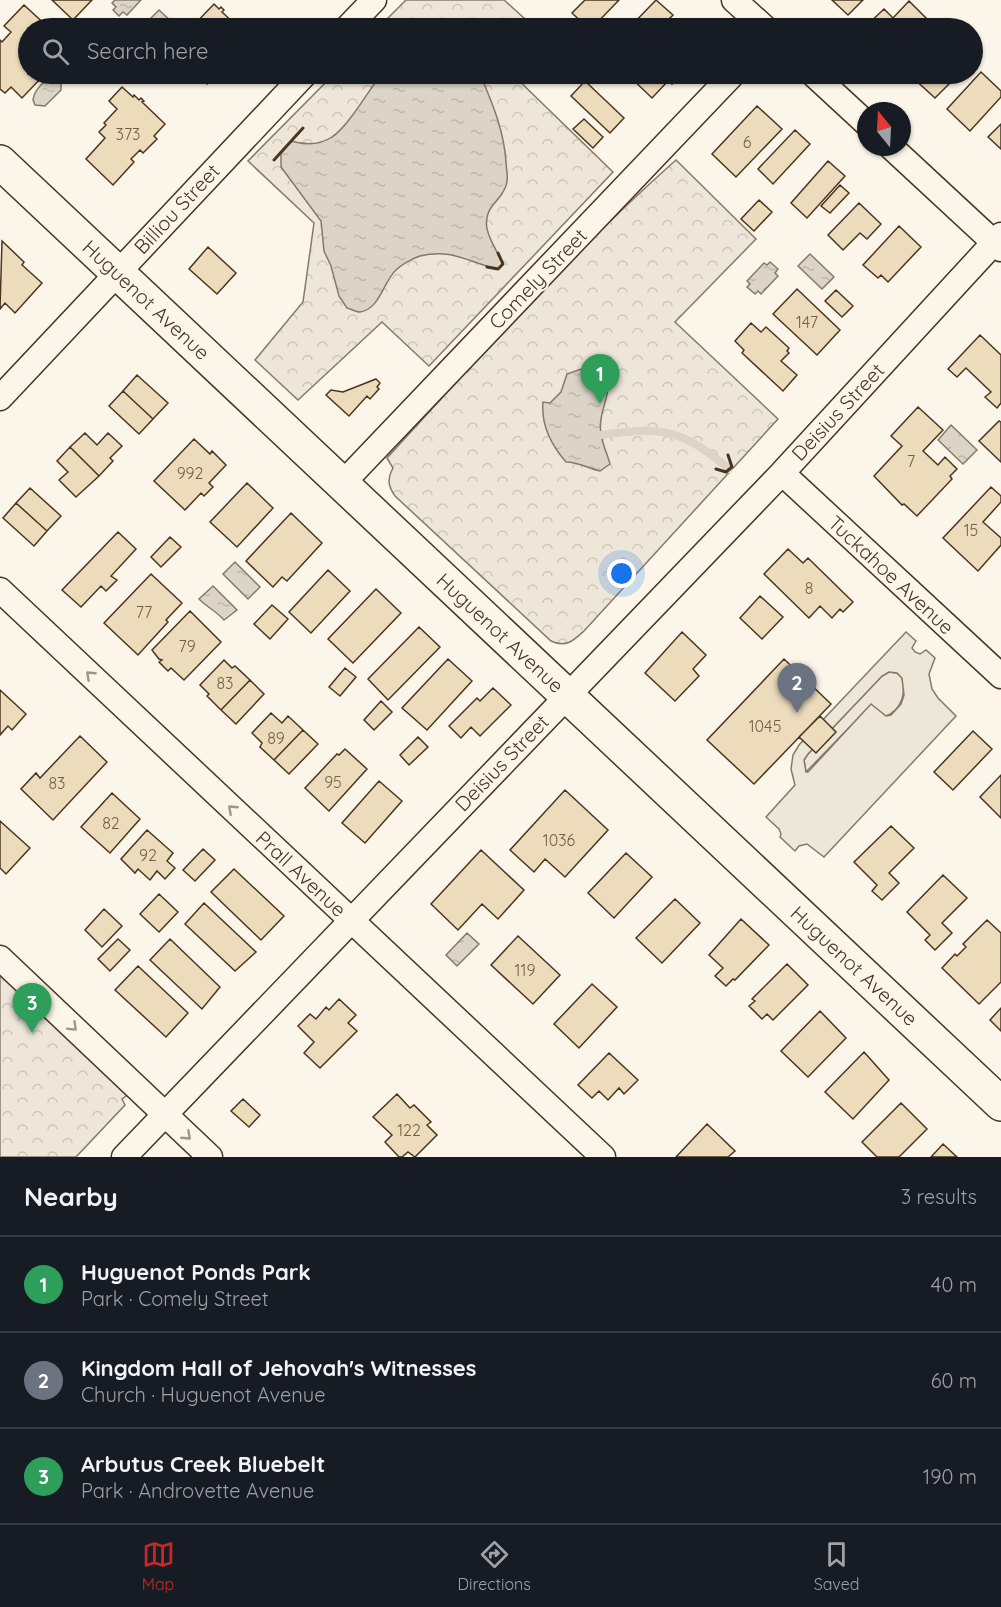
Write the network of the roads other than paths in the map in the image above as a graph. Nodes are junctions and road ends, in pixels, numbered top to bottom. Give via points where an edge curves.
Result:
1 (374, 0) edge
2 (734, 0) edge
3 (357, 18) edge
4 (754, 18) edge
5 (296, 84) edge
6 (723, 84) edge
7 (824, 84) edge
8 (857, 115) edge
9 (901, 156) edge
10 (0, 162) edge
11 (999, 243) edge
12 (117, 273) junction
13 (0, 398) edge
14 (782, 473) junction
15 (342, 484) junction
16 (0, 590) edge
17 (1001, 676) edge
18 (567, 696) junction
19 (350, 921) junction
20 (0, 958) edge
21 (1001, 1104) edge
22 (164, 1115) junction
23 (124, 1157) edge
24 (210, 1157) edge
25 (603, 1157) edge

1 - 3 street
2 - 4 street
5 - 12 street, Billiou Street
6 - 15 street, Comely Street
7 - 8 street
9 - 11 street
10 - 12 street, Huguenot Avenue
11 - 14 street, Deisius Street
12 - 13 street, Billiou Street
12 - 15 street, Huguenot Avenue
14 - 17 street, Tuckahoe Avenue
14 - 18 street, Deisius Street
15 - 18 street, Huguenot Avenue
19 -> 16 street, Prall Avenue
18 - 19 street, Deisius Street
18 - 21 street, Huguenot Avenue
19 - 22 street, Deisius Street
19 - 25 street, Prall Avenue
20 -> 22 street
22 - 23 street, Deisius Street
22 -> 24 street

